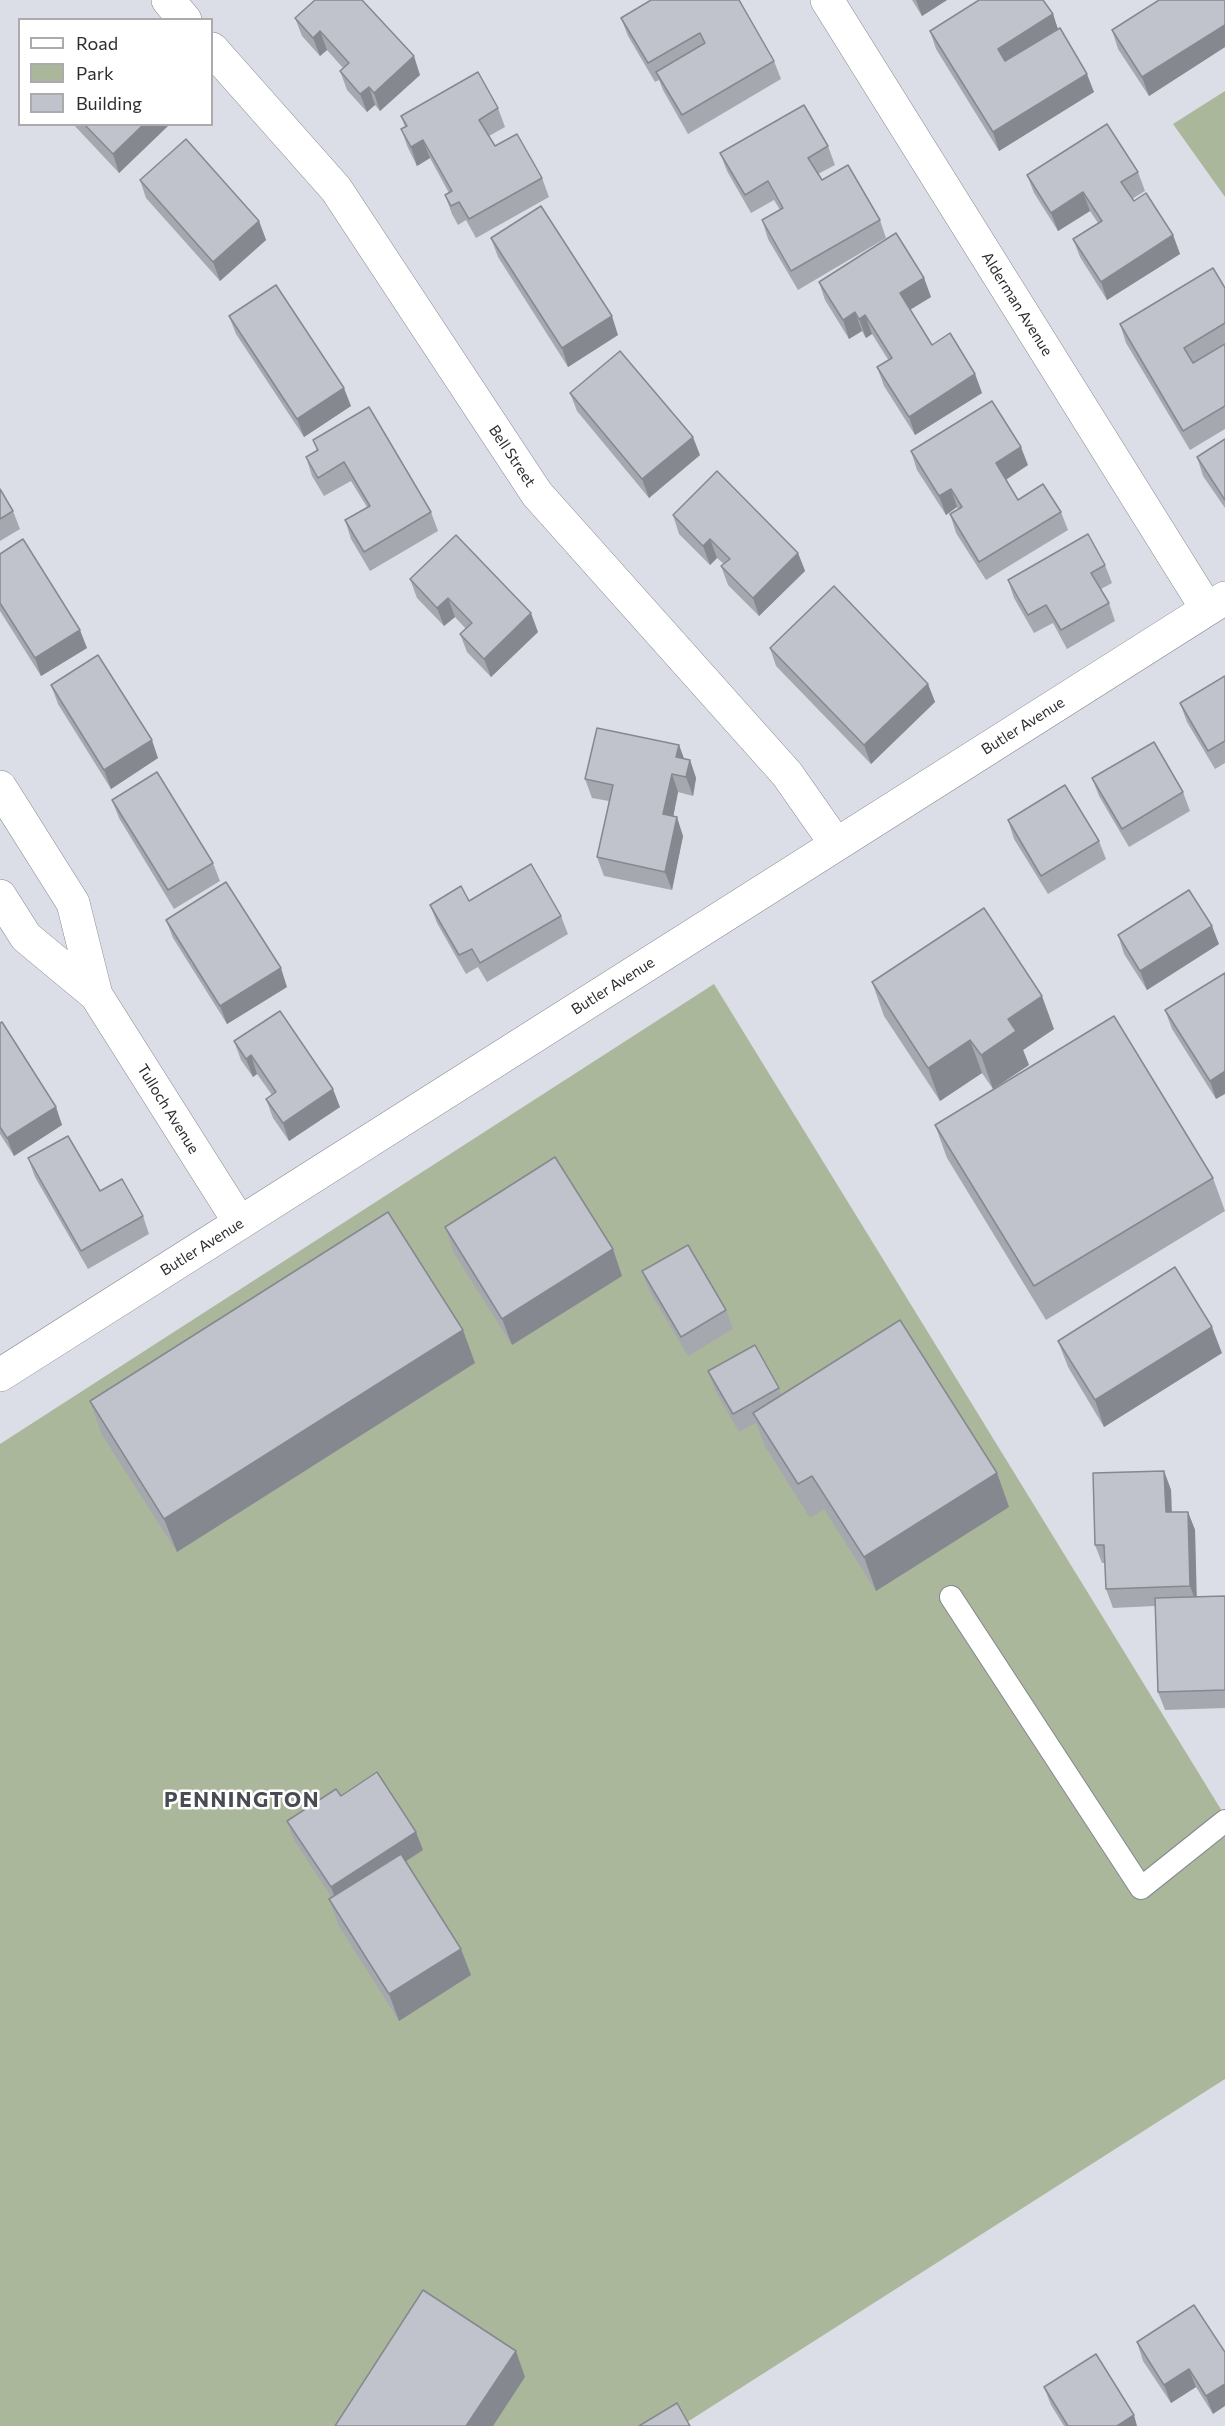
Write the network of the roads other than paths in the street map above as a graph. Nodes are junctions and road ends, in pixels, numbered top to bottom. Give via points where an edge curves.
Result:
1 (168, 0) edge
2 (827, 0) edge
3 (183, 18) edge
4 (213, 50) edge
5 (1216, 603) edge
6 (0, 787) edge
7 (836, 844) junction
8 (0, 896) edge
9 (96, 995) junction
10 (240, 1223) junction
11 (0, 1375) edge
12 (951, 1597) dead end
13 (1225, 1821) edge

1 - 3 street
2 - 5 street, Alderman Avenue
4 - 7 street, Bell Street via 336,189 537,494 787,774
5 - 7 street, Butler Avenue
6 - 9 street, Tulloch Avenue via 73,903
7 - 10 street, Butler Avenue
8 - 9 street, Tulloch Avenue via 26,937
9 - 10 street, Tulloch Avenue
10 - 11 street, Butler Avenue
12 - 13 lane via 1141,1888

